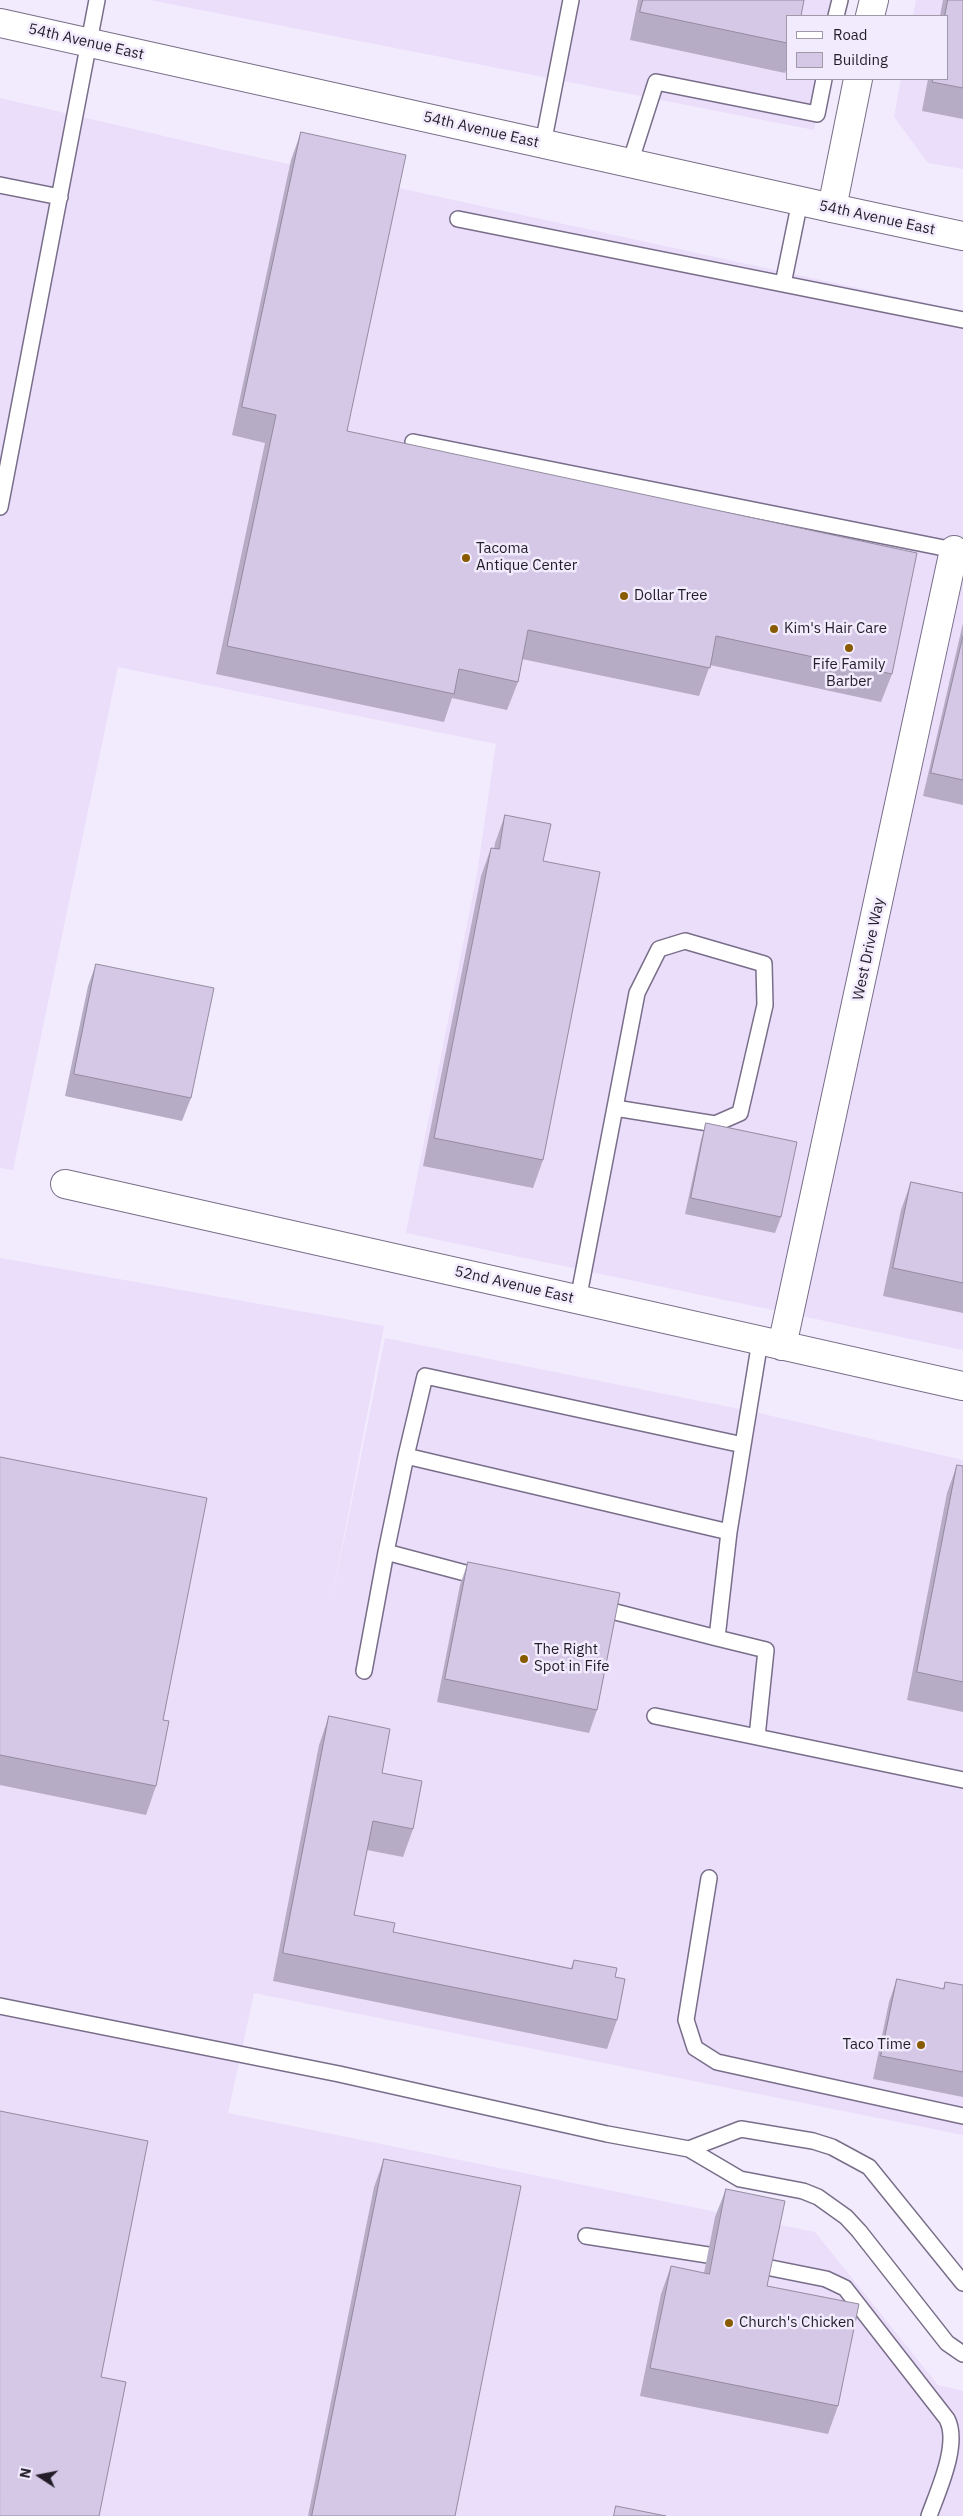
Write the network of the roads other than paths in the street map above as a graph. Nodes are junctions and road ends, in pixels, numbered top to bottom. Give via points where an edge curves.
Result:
1 (97, 0) edge
2 (571, 0) edge
3 (840, 0) edge
4 (874, 0) edge
5 (836, 15) edge
6 (870, 15) edge
7 (0, 22) edge
8 (90, 43) junction
9 (824, 80) edge
10 (858, 80) edge
11 (543, 144) junction
12 (630, 163) junction
13 (0, 185) edge
14 (60, 197) junction
15 (800, 201) junction
16 (832, 208) junction
17 (458, 219) dead end
18 (963, 236) edge
19 (783, 284) junction
20 (963, 320) edge
21 (414, 442) dead end
22 (0, 507) edge
23 (959, 551) edge
24 (615, 1108) junction
25 (65, 1184) dead end
26 (578, 1300) junction
27 (771, 1344) junction
28 (963, 1386) edge
29 (743, 1445) junction
30 (406, 1456) junction
31 (729, 1532) junction
32 (386, 1552) junction
33 (500, 1582) edge
34 (584, 1604) edge
35 (716, 1638) junction
36 (364, 1671) dead end
37 (655, 1716) dead end
38 (756, 1737) junction
39 (963, 1780) edge
40 (709, 1878) dead end
41 (0, 2006) edge
42 (963, 2116) edge
43 (689, 2149) junction
44 (586, 2236) dead end
45 (708, 2255) dead end
46 (766, 2267) edge
47 (963, 2283) edge
48 (963, 2354) edge
49 (929, 2516) edge

1 - 8 lane
2 - 11 lane
3 - 5 lane
4 - 6 street
7 - 8 street, 54th Avenue East
8 - 11 street, 54th Avenue East
8 - 14 lane
9 - 12 lane via 817,114 656,82
10 - 16 street
11 - 12 street, 54th Avenue East
12 - 15 street, 54th Avenue East
13 - 14 lane
14 - 22 lane
15 - 16 street, 54th Avenue East
15 - 19 lane
16 - 18 street, 54th Avenue East
17 - 19 lane
19 - 20 lane
21 - 23 lane
23 - 27 street, West Drive Way
24 - 24 lane via 637,993 658,949 685,941 764,964 765,1005 740,1113 715,1124
24 - 26 lane
25 - 26 street, 52nd Avenue East
26 - 27 street, 52nd Avenue East
27 - 28 street, 52nd Avenue East
27 - 29 lane
29 - 30 lane via 425,1376
29 - 31 lane
30 - 31 lane
30 - 32 lane
31 - 35 lane
32 - 33 lane
32 - 36 lane
34 - 35 lane
35 - 38 lane via 766,1650
37 - 38 lane
38 - 39 lane
40 - 42 lane via 686,2020 695,2048 717,2062
41 - 43 lane
43 - 47 lane via 741,2128 813,2141 851,2156 869,2167
43 - 48 lane via 740,2179 803,2191 846,2216 947,2343
44 - 45 lane
46 - 49 lane via 826,2279 842,2286 947,2419 952,2436 950,2453

